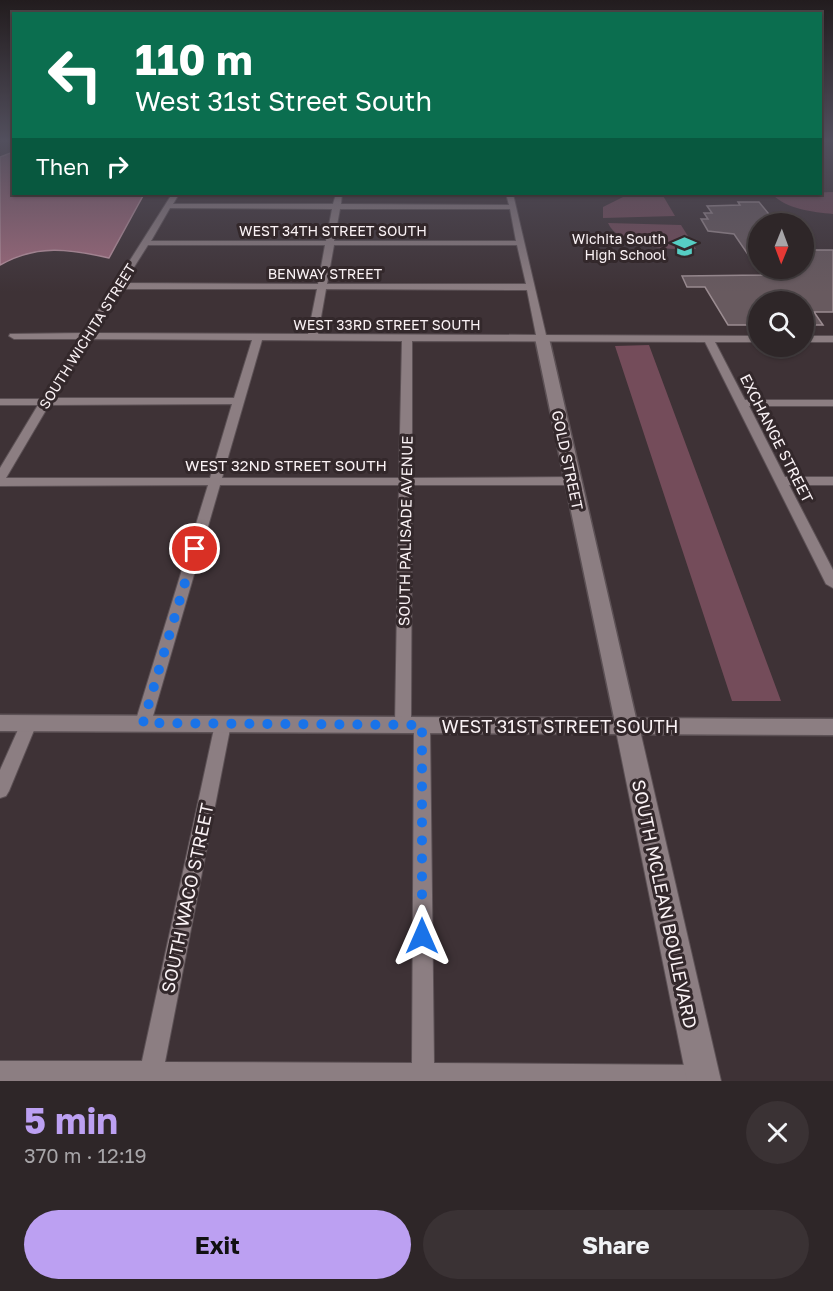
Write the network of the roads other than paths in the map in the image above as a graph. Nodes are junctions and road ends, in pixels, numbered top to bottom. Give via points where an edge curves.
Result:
1 (174, 195) edge
2 (339, 195) edge
3 (510, 195) edge
4 (168, 206) junction
5 (337, 206) junction
6 (513, 207) junction
7 (146, 243) junction
8 (330, 243) junction
9 (521, 243) junction
10 (120, 286) junction
11 (322, 286) junction
12 (530, 287) junction
13 (14, 336) dead end
14 (85, 337) junction
15 (258, 337) junction
16 (312, 338) junction
17 (407, 338) junction
18 (542, 338) junction
19 (709, 339) junction
20 (748, 339) edge
21 (814, 339) edge
22 (833, 339) edge
23 (239, 401) junction
24 (0, 402) edge
25 (45, 402) junction
26 (741, 403) junction
27 (833, 403) edge
28 (0, 480) edge
29 (406, 480) junction
30 (573, 481) junction
31 (781, 481) junction
32 (833, 481) edge
33 (215, 482) junction
34 (833, 582) edge
35 (0, 723) edge
36 (29, 723) junction
37 (143, 723) junction
38 (223, 724) junction
39 (412, 725) junction
40 (627, 726) junction
41 (833, 727) edge
42 (0, 791) edge
43 (0, 1072) edge
44 (151, 1072) junction
45 (423, 1075) junction
46 (704, 1079) edge

1 - 4 street, SOUTH WICHITA STREET
2 - 5 street
3 - 6 street, GOLD STREET
4 - 5 street
4 - 7 street, SOUTH WICHITA STREET
5 - 6 street
5 - 8 street
6 - 9 street, GOLD STREET
7 - 8 street, WEST 34TH STREET SOUTH
7 - 10 street, SOUTH WICHITA STREET
8 - 9 street, WEST 34TH STREET SOUTH
8 - 11 street
9 - 12 street, GOLD STREET
10 - 11 street, BENWAY STREET
10 - 14 street, SOUTH WICHITA STREET
11 - 12 street, BENWAY STREET
11 - 16 street
12 - 18 street, GOLD STREET
13 - 14 street, WEST 33RD STREET SOUTH
14 - 15 street, WEST 33RD STREET SOUTH
14 - 25 street, SOUTH WICHITA STREET
15 - 16 street, WEST 33RD STREET SOUTH
15 - 23 street
16 - 17 street, WEST 33RD STREET SOUTH
17 - 18 street, WEST 33RD STREET SOUTH
17 - 29 street, SOUTH PALISADE AVENUE
18 - 19 street, WEST 33RD STREET SOUTH
18 - 30 street, GOLD STREET
19 - 20 street, WEST 33RD STREET SOUTH
19 - 26 street, EXCHANGE STREET
21 - 22 street
23 - 25 street
23 - 33 street
24 - 25 street
25 - 28 street, SOUTH WICHITA STREET
26 - 27 street
26 - 31 street, EXCHANGE STREET
28 - 33 street, WEST 32ND STREET SOUTH
29 - 30 street, WEST 32ND STREET SOUTH
29 - 33 street, WEST 32ND STREET SOUTH
29 - 39 street, SOUTH PALISADE AVENUE
30 - 40 street, GOLD STREET
31 - 32 street
31 - 34 street, EXCHANGE STREET
33 - 37 street
35 - 36 street, WEST 31ST STREET SOUTH
36 - 37 street, WEST 31ST STREET SOUTH
36 - 42 street
37 - 38 street, WEST 31ST STREET SOUTH
38 - 39 street, WEST 31ST STREET SOUTH
38 - 44 street, SOUTH WACO STREET
39 - 40 street, WEST 31ST STREET SOUTH
39 - 45 street, SOUTH PALISADE AVENUE
40 - 41 street, WEST 31ST STREET SOUTH
40 - 46 main road, SOUTH MCLEAN BOULEVARD
43 - 44 street
44 - 45 street
45 - 46 street

